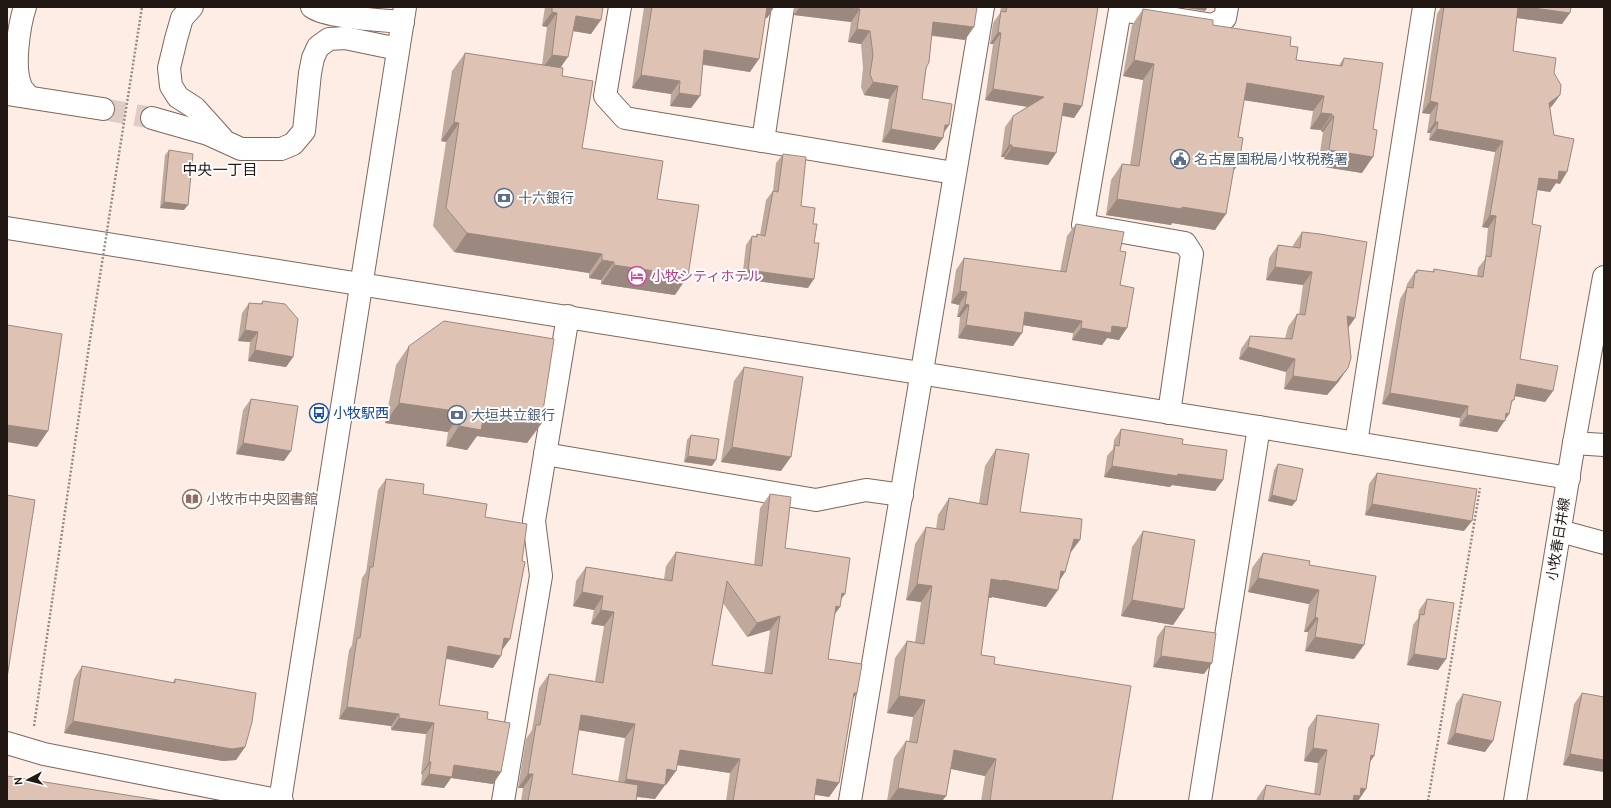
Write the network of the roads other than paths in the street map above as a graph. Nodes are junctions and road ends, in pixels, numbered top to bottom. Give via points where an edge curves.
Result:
1 (25, 7) edge
2 (192, 7) edge
3 (312, 7) edge
4 (620, 7) edge
5 (783, 7) edge
6 (983, 7) edge
7 (1227, 7) edge
8 (1424, 7) edge
9 (404, 14) edge
10 (13, 49) edge
11 (398, 49) junction
12 (7, 94) edge
13 (29, 97) junction
14 (103, 109) tunnel mouth
15 (152, 118) tunnel mouth
16 (763, 141) junction
17 (227, 143) junction
18 (954, 173) junction
19 (7, 228) edge
20 (1604, 277) edge
21 (362, 283) junction
22 (568, 316) junction
23 (922, 373) junction
24 (1169, 413) junction
25 (1259, 427) junction
26 (1356, 443) junction
27 (1574, 443) junction
28 (1604, 445) edge
29 (546, 454) junction
30 (1569, 478) junction
31 (902, 495) junction
32 (1560, 531) junction
33 (1604, 543) edge
34 (7, 743) edge
35 (281, 801) edge
36 (503, 801) edge
37 (850, 801) edge
38 (1200, 801) edge
39 (1515, 801) edge

1 - 10 street
2 - 17 street via 182,18 176,40 169,68 171,86 178,97 195,108
3 - 9 street via 317,11 334,14
4 - 16 street via 605,96 625,118
5 - 16 street
6 - 18 street
7 - 24 street via 1225,18 1213,25 1120,10 1083,225 1185,243 1192,254
8 - 26 street
9 - 11 street
10 - 13 street via 20,85
11 - 17 street via 345,38 329,39 318,46 313,58 304,131 293,144 281,149 266,150 241,149
11 - 21 street
12 - 13 street
13 - 14 street
15 - 17 street via 208,134
16 - 18 street
18 - 23 street
19 - 21 street
20 - 27 street, 小牧春日井線
21 - 22 street
21 - 35 street
22 - 23 street
22 - 29 street
23 - 24 street
23 - 31 street
24 - 25 street
25 - 26 street
25 - 38 street
26 - 30 street
27 - 28 street
27 - 30 street, 小牧春日井線
29 - 31 street via 816,500 866,490
29 - 36 street via 534,521 541,576
30 - 32 street, 小牧春日井線
31 - 37 street
32 - 33 street
32 - 39 street, 小牧春日井線
34 - 35 street via 44,754

